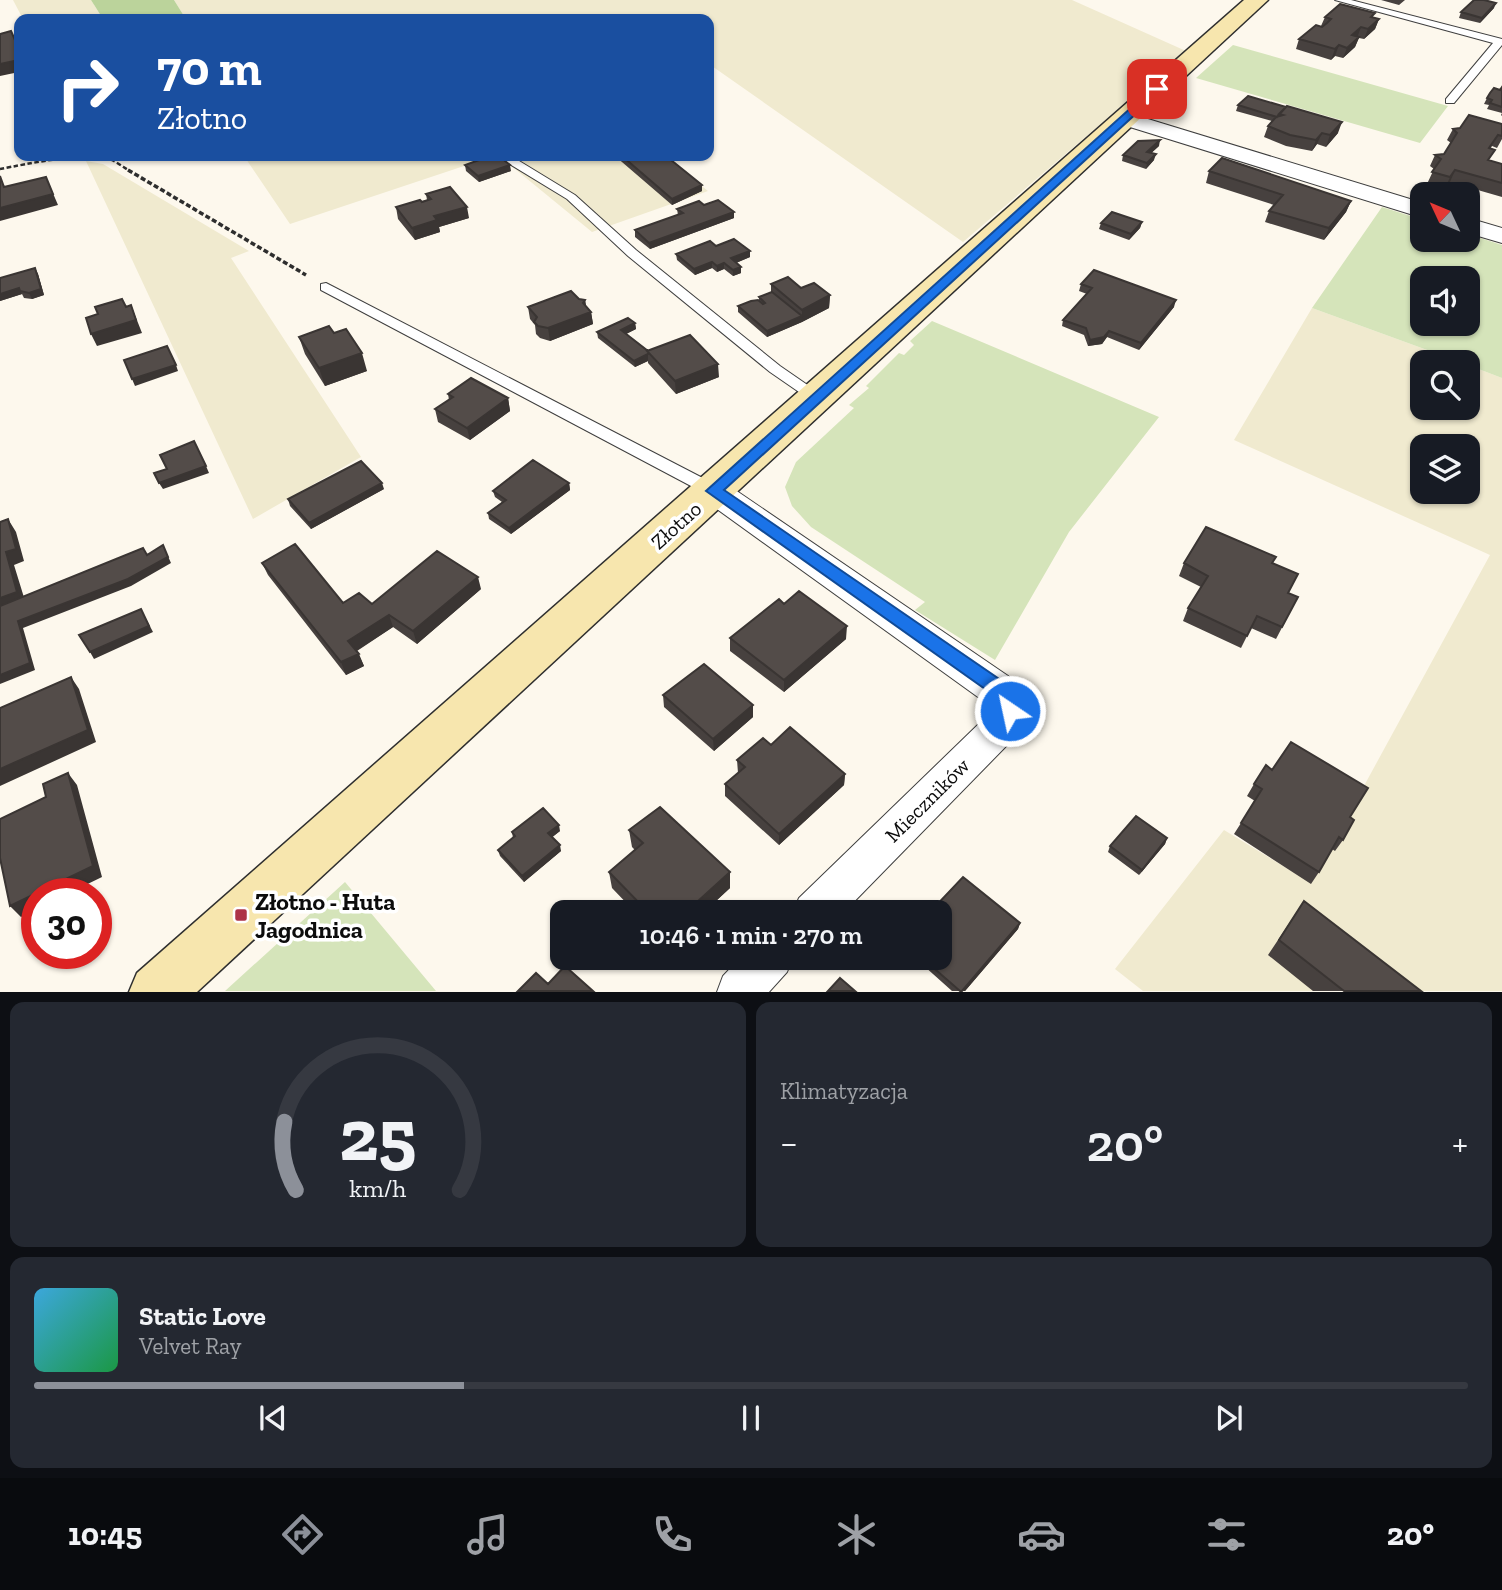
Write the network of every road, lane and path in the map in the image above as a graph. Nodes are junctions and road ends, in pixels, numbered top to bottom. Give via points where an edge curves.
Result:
1 (1257, 0) edge
2 (1340, 0) edge
3 (1501, 41) edge
4 (1450, 101) dead end
5 (1125, 118) junction
6 (57, 161) edge
7 (113, 161) edge
8 (512, 161) edge
9 (0, 169) edge
10 (1410, 207) edge
11 (1480, 229) edge
12 (1502, 236) edge
13 (326, 287) joint
14 (817, 398) junction
15 (714, 491) junction
16 (826, 900) edge
17 (759, 970) edge
18 (156, 992) edge
19 (739, 992) edge

1 - 5 street, Złotno
2 - 3 lane
3 - 4 lane
5 - 10 street
5 - 14 street, Złotno
6 - 9 path
7 - 13 path
8 - 14 lane via 571,197 632,254
11 - 12 street
13 - 15 lane
14 - 15 street, Złotno
15 - 16 street, Mieczników via 1008,699 1005,723
15 - 18 street, Złotno
17 - 19 street

